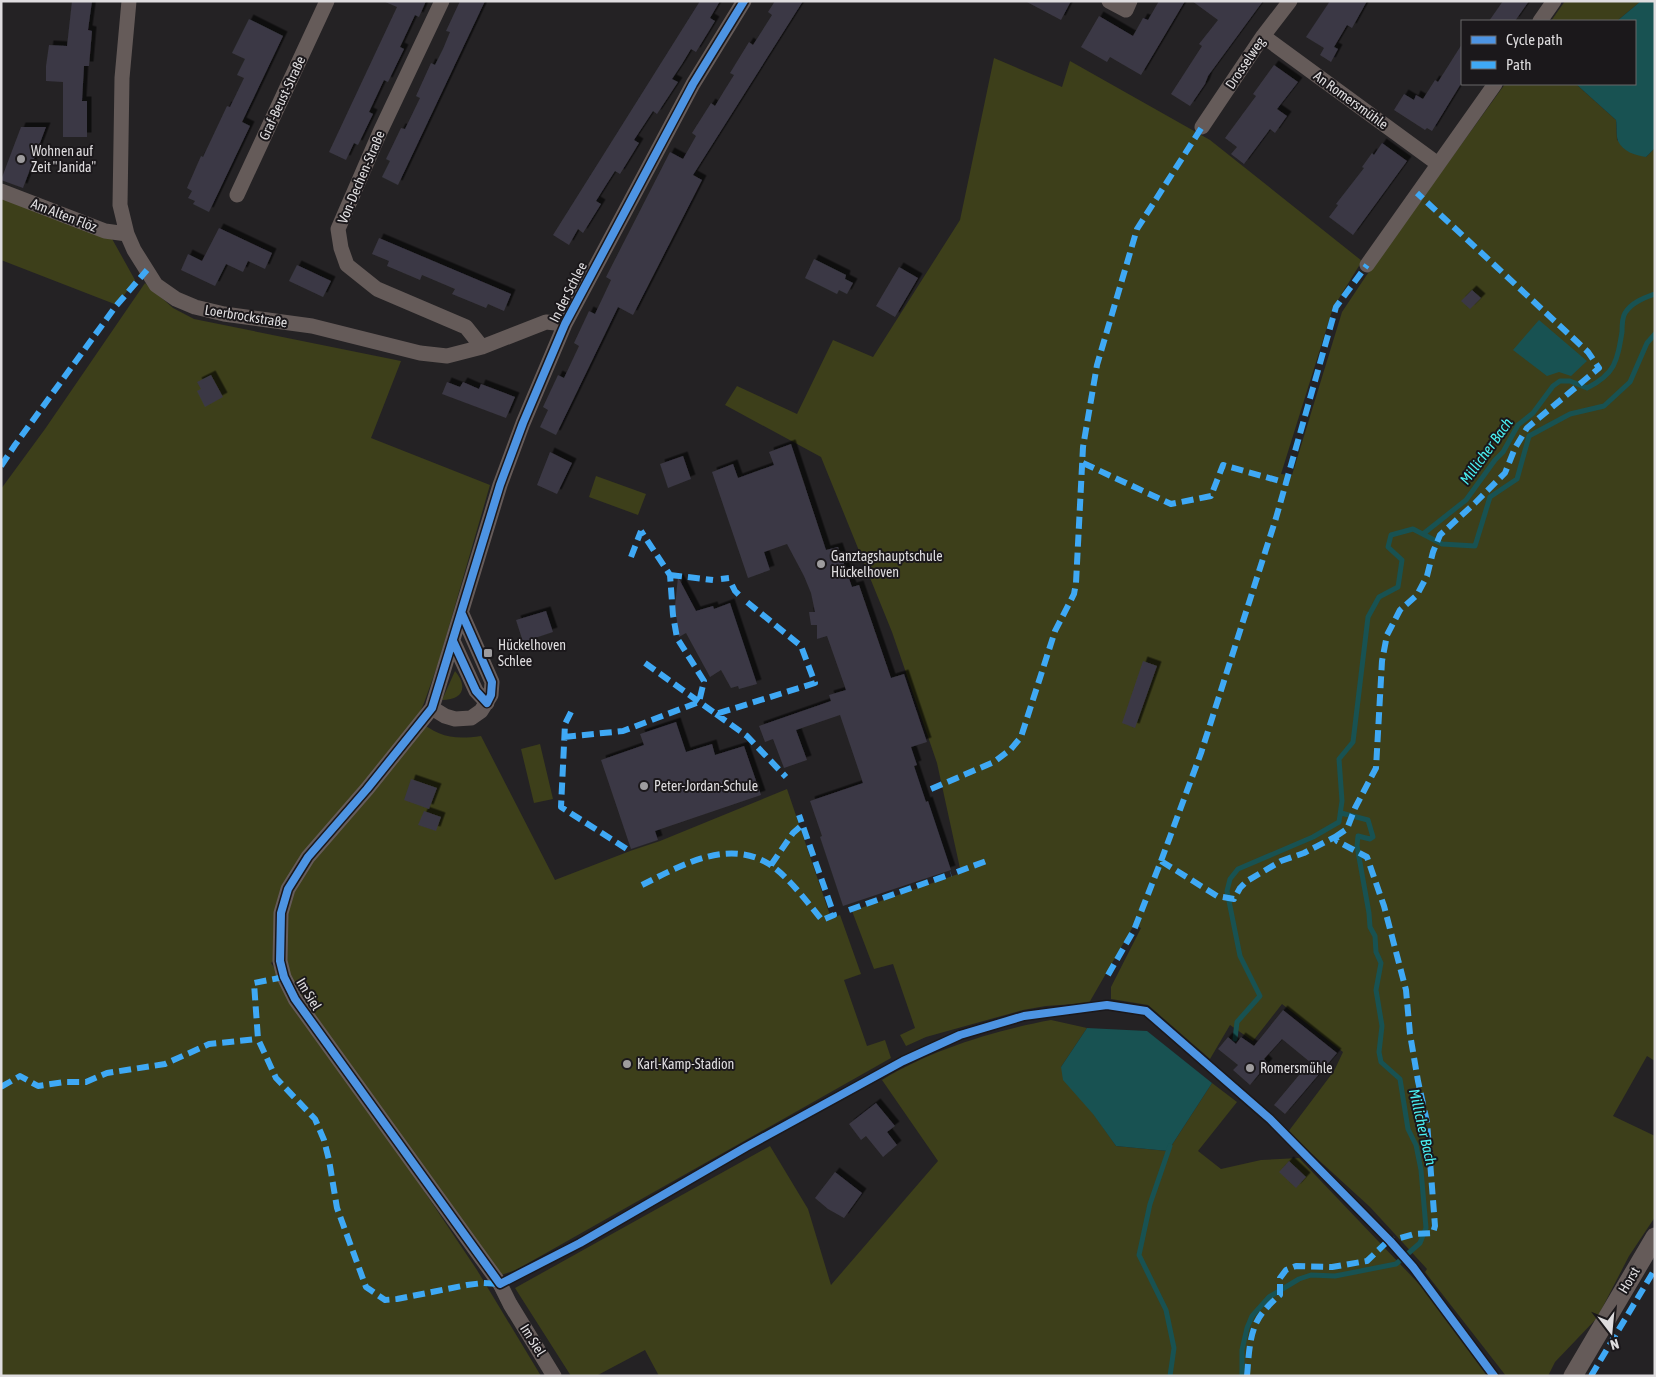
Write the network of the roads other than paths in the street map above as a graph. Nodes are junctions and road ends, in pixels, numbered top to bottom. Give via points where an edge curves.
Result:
1 (129, 1) edge
2 (327, 1) edge
3 (442, 1) edge
4 (744, 1) edge
5 (1109, 1) edge
6 (1130, 1) edge
7 (1290, 1) edge
8 (1554, 1) edge
9 (1541, 20) edge
10 (1263, 36) junction
11 (1494, 85) edge
12 (1202, 127) dead end
13 (1438, 164) junction
14 (1, 191) edge
15 (237, 195) dead end
16 (127, 234) junction
17 (1366, 265) dead end
18 (565, 324) junction
19 (482, 347) junction
20 (462, 614) junction
21 (453, 641) junction
22 (486, 703) junction
23 (432, 708) junction
24 (1655, 1236) edge
25 (554, 1376) edge
26 (1573, 1376) edge

1 - 16 street, Loerbrockstraße via 122,78 120,205
2 - 15 street, Graf-Beust-Straße
3 - 19 street, Von-Dechen-Straße via 338,229 340,248 347,265 378,289 466,327
4 - 18 street, In der Schlee via 693,84
5 - 6 street via 1126,10
7 - 10 street, Drosselweg
8 - 9 street
10 - 12 street, Drosselweg
10 - 13 street, An Romersmühle
11 - 13 street
13 - 17 street
14 - 16 street, Am Alten Flöz via 104,231
16 - 19 street, Loerbrockstraße via 156,285 195,307 312,326 420,353 447,356
18 - 19 street, Loerbrockstraße via 546,322
18 - 20 street, In der Schlee via 500,485
20 - 21 street, In der Schlee
20 - 22 street via 492,682 491,695
21 - 22 street via 476,692
21 - 23 street, In der Schlee
22 - 23 street via 471,718 455,719
23 - 25 street, Im Siel via 308,857 288,889 281,913 280,960 295,999 500,1284
24 - 26 street, Horst

